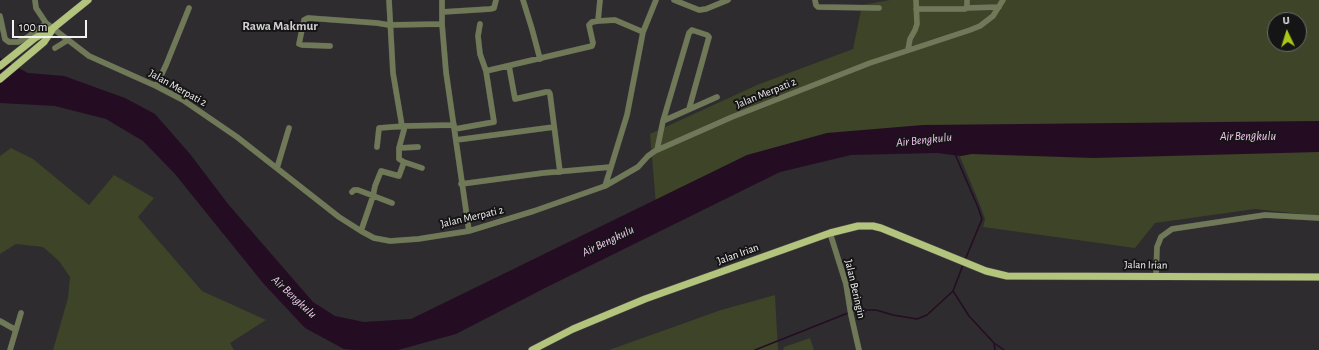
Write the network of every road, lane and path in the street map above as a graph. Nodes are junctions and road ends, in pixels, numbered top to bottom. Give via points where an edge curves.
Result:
1 (34, 0) edge
2 (88, 0) edge
3 (389, 0) edge
4 (442, 0) edge
5 (496, 0) edge
6 (523, 0) edge
7 (600, 0) edge
8 (656, 0) edge
9 (674, 0) edge
10 (728, 0) edge
11 (815, 0) edge
12 (916, 0) edge
13 (967, 0) edge
14 (1003, 0) edge
15 (189, 8) dead end
16 (878, 8) dead end
17 (966, 8) junction
18 (999, 8) junction
19 (916, 9) junction
20 (442, 12) junction
21 (0, 16) edge
22 (598, 21) junction
23 (46, 23) junction
24 (442, 24) junction
25 (480, 24) dead end
26 (389, 25) junction
27 (53, 29) junction
28 (644, 32) junction
29 (68, 40) junction
30 (330, 46) dead end
31 (56, 48) dead end
32 (908, 50) junction
33 (540, 59) junction
34 (0, 66) edge
35 (509, 66) junction
36 (486, 71) junction
37 (0, 79) edge
38 (156, 86) junction
39 (717, 96) dead end
40 (689, 109) junction
41 (663, 121) junction
42 (403, 126) junction
43 (454, 127) junction
44 (554, 127) junction
45 (289, 128) dead end
46 (456, 140) junction
47 (377, 147) dead end
48 (399, 148) junction
49 (418, 148) dead end
50 (657, 150) junction
51 (404, 162) junction
52 (611, 167) junction
53 (277, 168) junction
54 (422, 168) dead end
55 (560, 172) junction
56 (462, 184) junction
57 (605, 186) junction
58 (352, 192) dead end
59 (373, 196) junction
60 (392, 203) dead end
61 (1319, 218) edge
62 (469, 231) junction
63 (361, 232) junction
64 (830, 233) junction
65 (1156, 276) junction
66 (1319, 277) edge
67 (22, 313) dead end
68 (0, 321) edge
69 (16, 330) junction
70 (10, 350) edge
71 (532, 350) edge
72 (860, 350) edge

1 - 23 street
2 - 27 main road
3 - 26 street
4 - 20 street
5 - 20 street via 494,8 490,10
6 - 33 street
7 - 22 street
8 - 28 street
9 - 10 street via 699,10
11 - 16 street via 818,7
12 - 19 street
13 - 17 street
14 - 18 street, Jalan Merpati 2
15 - 38 street
17 - 18 street
17 - 19 street
18 - 32 street, Jalan Merpati 2 via 980,26
19 - 32 street via 917,24
20 - 24 street
21 - 23 street via 5,39 9,42 18,42 28,37
22 - 28 street via 615,20
22 - 33 street via 589,25 592,46
23 - 27 street, Jalan Merpati 2
24 - 26 street
24 - 43 street
25 - 36 street via 480,54
26 - 30 street via 308,18 304,20 299,44
26 - 42 street via 393,73
27 - 29 street, Jalan Merpati 2
27 - 34 main road via 36,38
27 - 37 main road via 44,42
28 - 52 street via 627,114
29 - 31 street
29 - 38 street, Jalan Merpati 2 via 89,56
32 - 50 street, Jalan Merpati 2 via 817,83
33 - 35 street
35 - 36 street
35 - 44 street via 515,99 550,92
36 - 43 street via 494,122
38 - 53 street, Jalan Merpati 2 via 209,116
39 - 40 street
40 - 41 street
40 - 41 street via 709,37 707,34 692,30
41 - 50 street
42 - 43 street
42 - 47 street via 379,128
42 - 48 street
43 - 46 street
44 - 46 street
44 - 55 street
45 - 53 street
46 - 56 street
48 - 49 street
48 - 51 street via 399,159
50 - 57 street, Jalan Merpati 2 via 634,170
51 - 54 street
51 - 59 street via 399,176 381,171
52 - 55 street
52 - 57 street
53 - 63 street, Jalan Merpati 2
55 - 56 street
56 - 62 street
57 - 62 street, Jalan Merpati 2
58 - 59 street via 356,190
59 - 60 street
59 - 63 street
61 - 65 street via 1264,215 1172,229 1161,237 1157,247
62 - 63 street, Jalan Merpati 2 via 390,241
64 - 65 main road, Jalan Irian via 858,226 874,226 986,271 1007,276
64 - 71 main road, Jalan Irian via 645,299 573,329
64 - 72 street, Jalan Beringin via 846,284
65 - 66 main road, Jalan Irian
67 - 69 street
68 - 69 street
69 - 70 street

